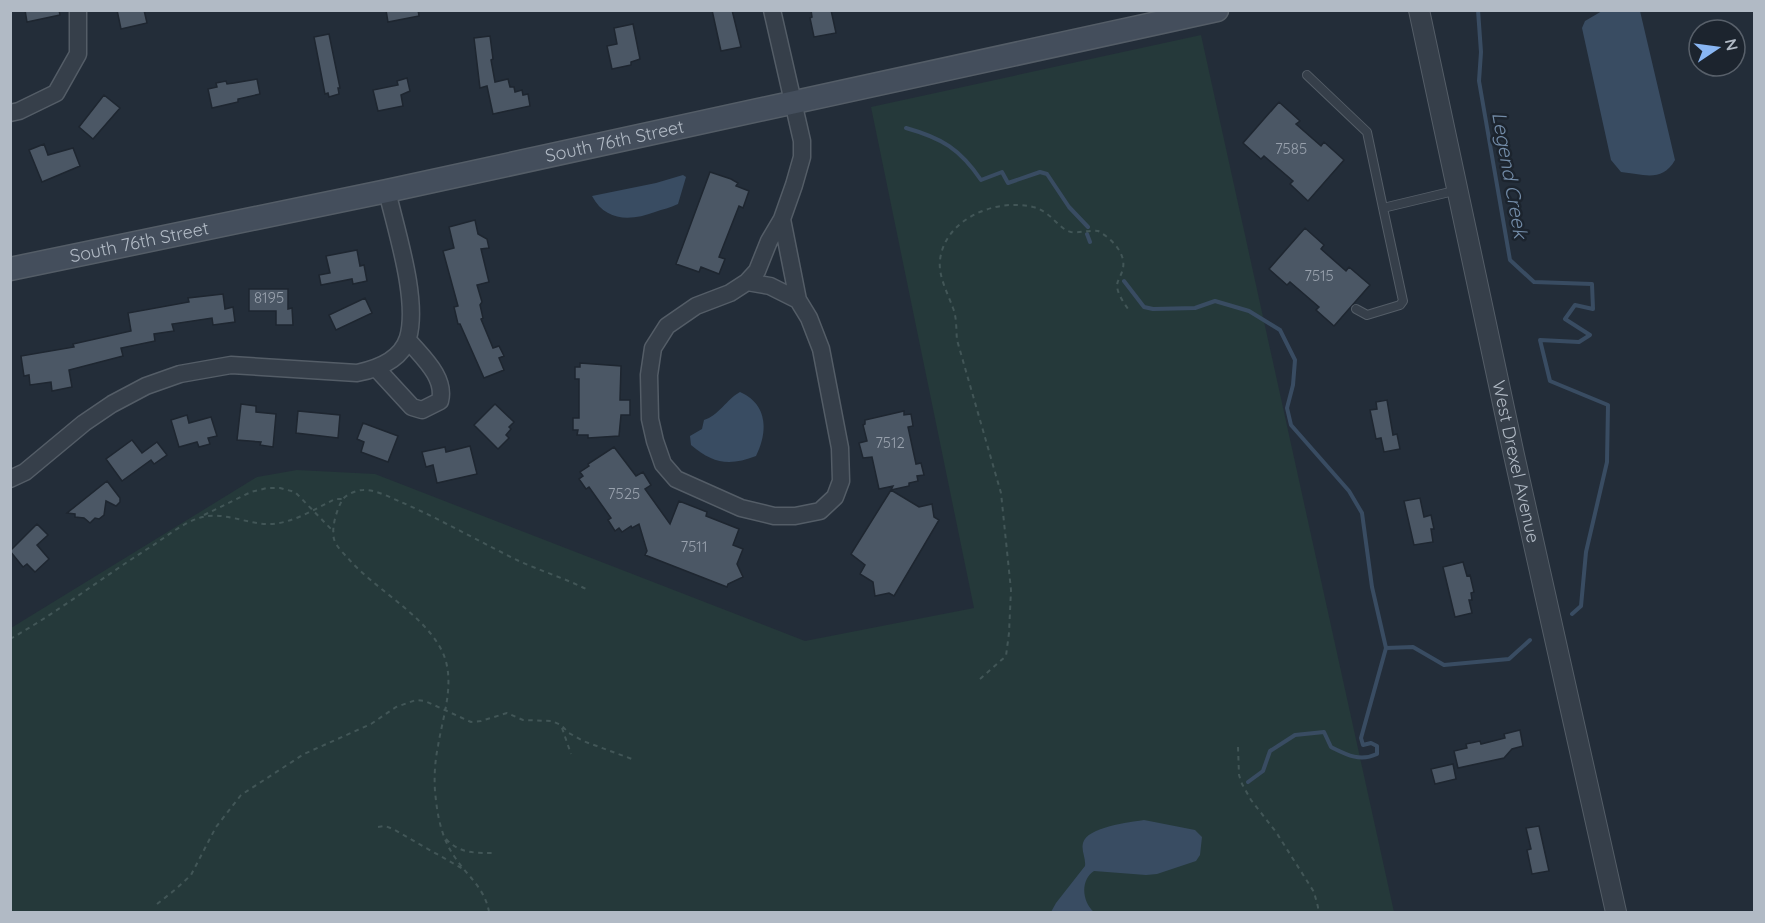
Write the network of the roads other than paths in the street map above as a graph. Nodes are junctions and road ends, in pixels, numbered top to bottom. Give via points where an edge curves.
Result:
1 (78, 10) edge
2 (772, 10) edge
3 (1217, 10) edge
4 (1419, 10) edge
5 (1307, 75) dead end
6 (792, 104) junction
7 (10, 113) edge
8 (1459, 190) junction
9 (387, 191) junction
10 (1383, 208) junction
11 (782, 219) junction
12 (10, 269) edge
13 (747, 282) junction
14 (798, 300) junction
15 (1356, 309) dead end
16 (408, 340) junction
17 (377, 369) junction
18 (10, 479) edge
19 (1616, 912) edge

1 - 7 street via 78,54 56,93
2 - 6 street
3 - 6 main road, South 76th Street
4 - 8 street, West Drexel Avenue
5 - 10 lane via 1367,132
6 - 9 main road, South 76th Street
6 - 11 street via 803,151
8 - 10 lane
8 - 19 street, West Drexel Avenue
9 - 12 main road, South 76th Street
9 - 16 street via 412,311
10 - 15 lane via 1403,301 1400,306 1367,315
11 - 13 street via 757,271
11 - 14 street
13 - 14 street via 770,286
13 - 14 street via 696,306 667,326 653,348 650,419 663,464 676,479 741,508 774,516 820,512 835,497 841,481 840,448 821,349
16 - 17 street via 394,358
16 - 17 street via 437,375 440,401 422,410 412,407
17 - 18 street via 357,373 231,365 180,374 112,404 25,472

